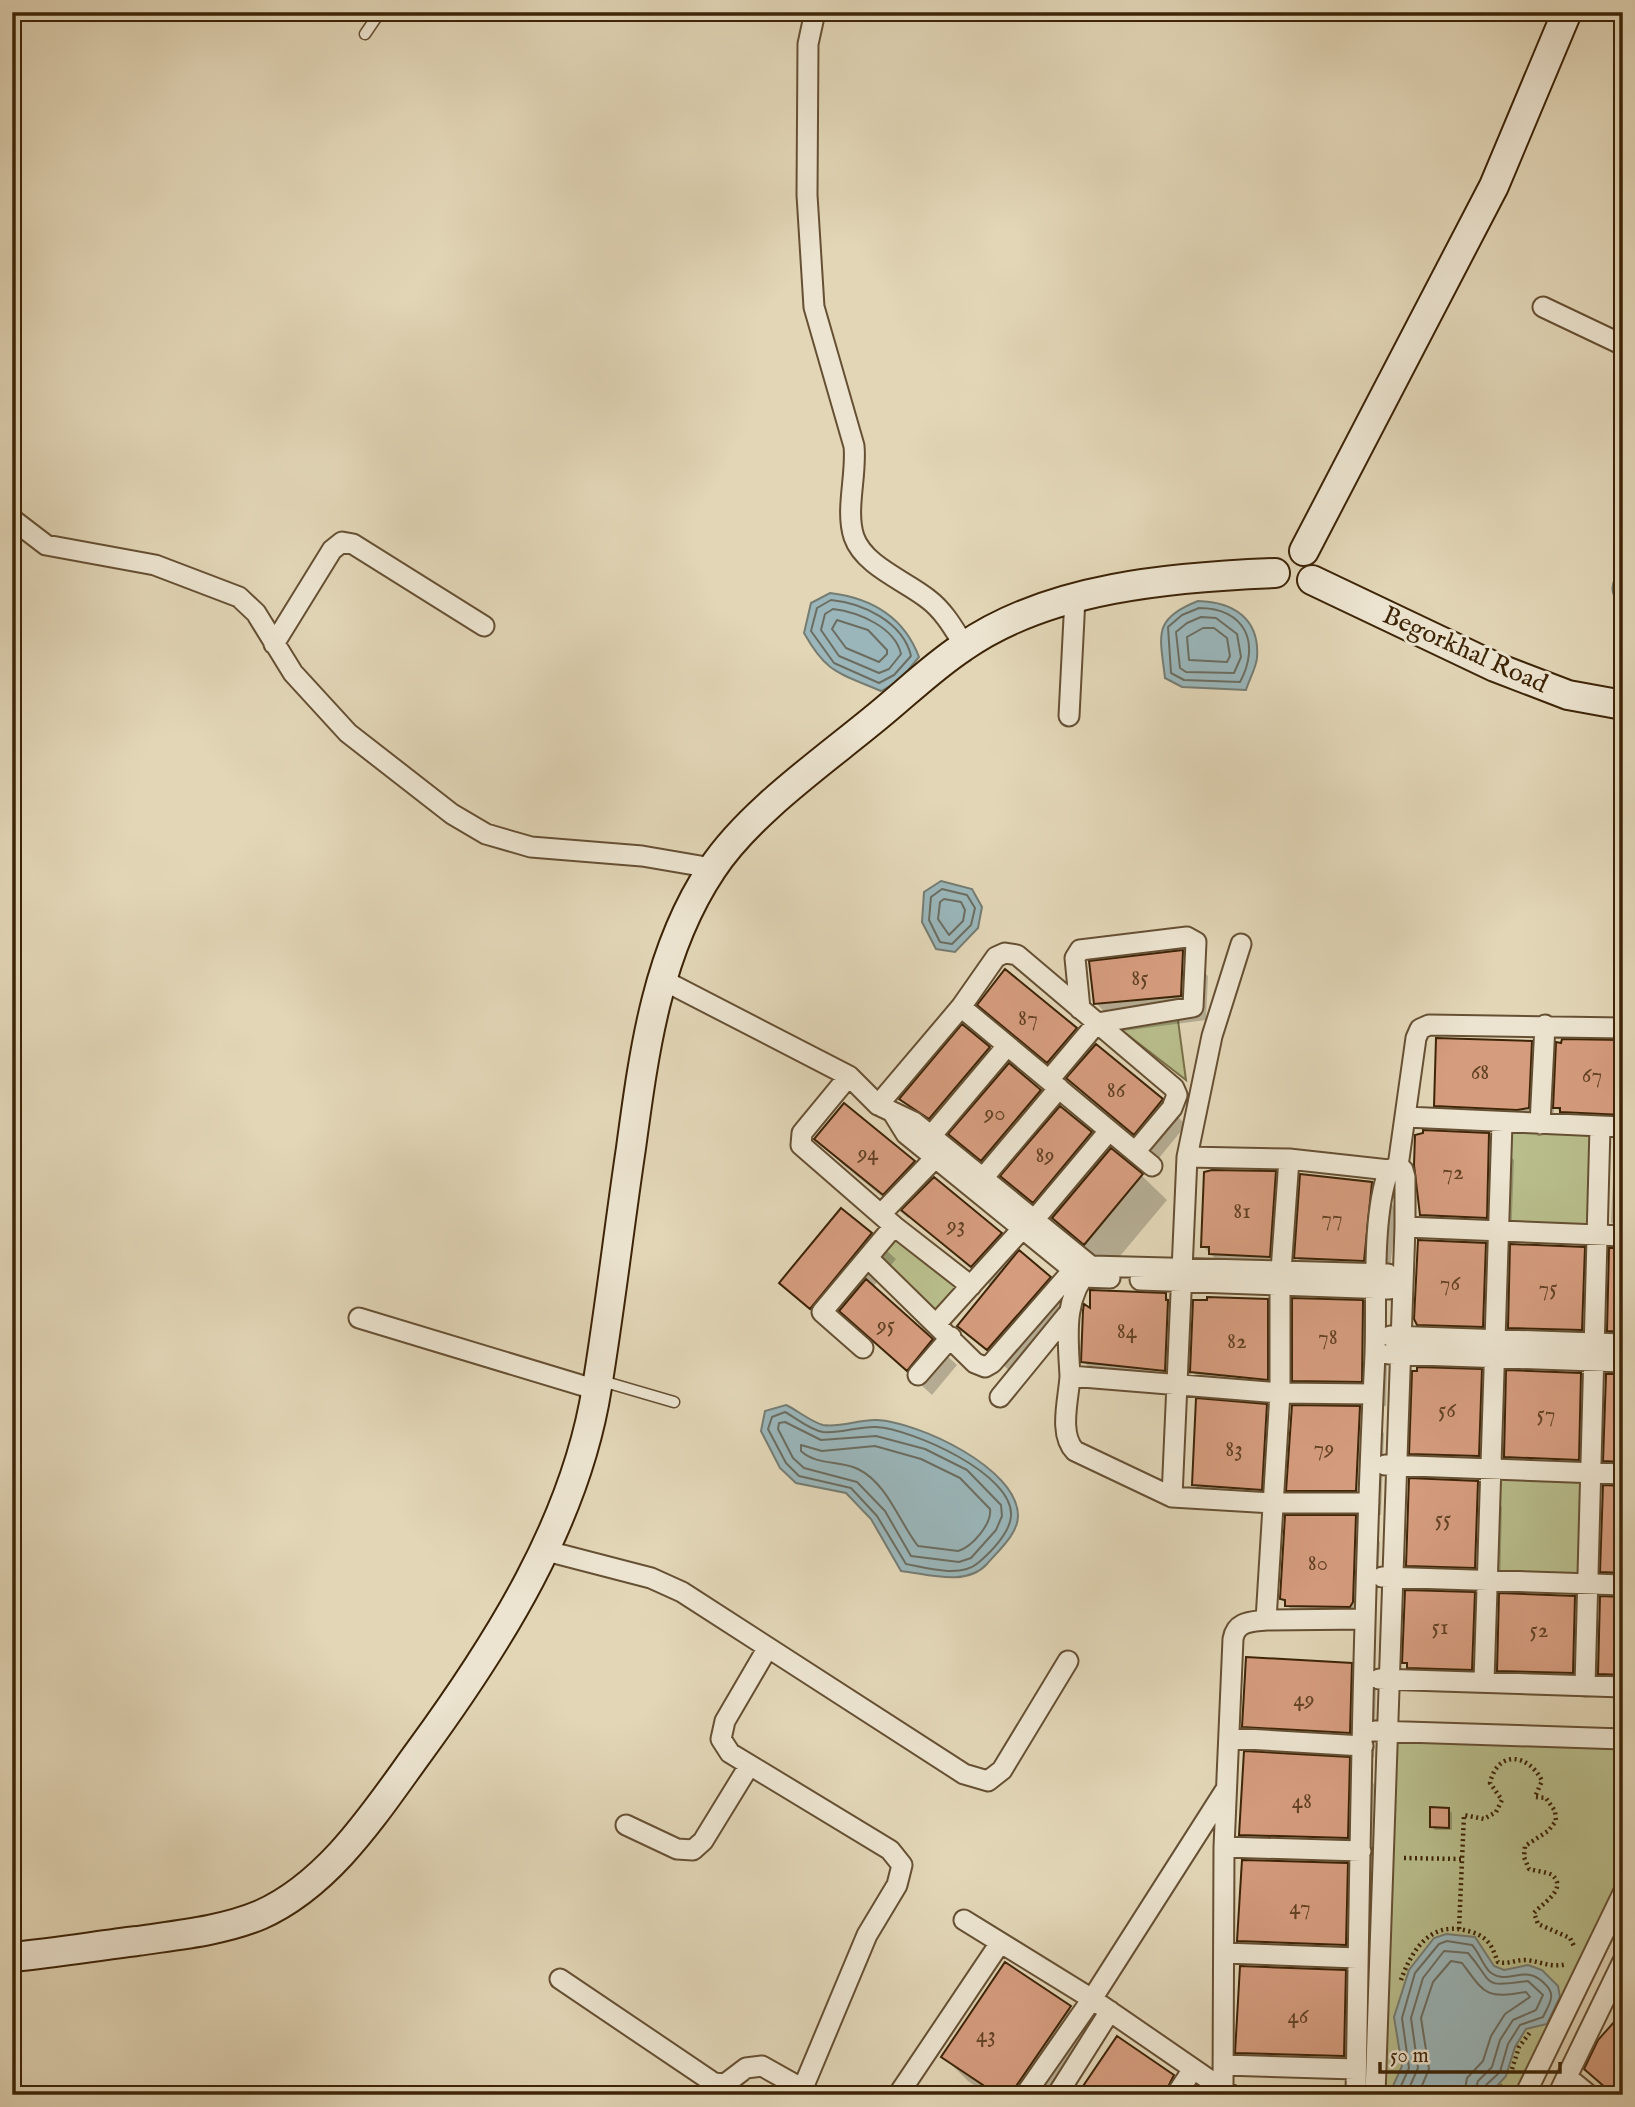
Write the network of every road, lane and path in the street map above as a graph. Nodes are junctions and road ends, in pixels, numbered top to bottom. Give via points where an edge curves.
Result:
1 (380, 12) edge
2 (815, 12) edge
3 (1567, 12) edge
4 (365, 34) dead end
5 (1543, 307) dead end
6 (1623, 345) edge
7 (12, 519) edge
8 (1304, 551) junction
9 (1275, 573) junction
10 (1312, 580) junction
11 (1075, 598) junction
12 (484, 626) dead end
13 (274, 644) junction
14 (964, 646) junction
15 (1623, 705) edge
16 (1069, 716) dead end
17 (712, 867) junction
18 (1241, 944) dead end
19 (661, 979) junction
20 (961, 1007) junction
21 (1080, 1009) junction
22 (1097, 1023) junction
23 (1545, 1025) junction
24 (1623, 1028) edge
25 (1007, 1046) junction
26 (849, 1076) junction
27 (1054, 1084) junction
28 (886, 1109) junction
29 (1406, 1117) junction
30 (1502, 1123) junction
31 (1540, 1124) junction
32 (1600, 1127) junction
33 (1623, 1127) edge
34 (1109, 1131) junction
35 (931, 1136) junction
36 (1135, 1152) junction
37 (1187, 1157) junction
38 (935, 1158) junction
39 (1289, 1159) junction
40 (1152, 1166) dead end
41 (1393, 1168) junction
42 (983, 1178) junction
43 (887, 1220) junction
44 (1028, 1225) junction
45 (1405, 1227) junction
46 (1498, 1231) junction
47 (1597, 1235) junction
48 (1623, 1236) edge
49 (868, 1258) junction
50 (1082, 1271) junction
51 (1180, 1275) junction
52 (1281, 1277) junction
53 (1377, 1279) junction
54 (1403, 1284) junction
55 (971, 1286) junction
56 (1067, 1315) junction
57 (359, 1318) dead end
58 (944, 1330) junction
59 (1375, 1344) junction
60 (1623, 1344) edge
61 (1401, 1346) junction
62 (863, 1348) dead end
63 (1494, 1349) junction
64 (1594, 1352) junction
65 (1623, 1363) edge
66 (918, 1375) dead end
67 (1070, 1376) junction
68 (1175, 1384) junction
69 (598, 1385) junction
70 (1280, 1393) junction
71 (1372, 1394) junction
72 (1000, 1396) dead end
73 (674, 1402) dead end
74 (1370, 1464) junction
75 (1397, 1466) junction
76 (1491, 1469) junction
77 (1591, 1472) junction
78 (1623, 1474) edge
79 (1172, 1497) junction
80 (1273, 1503) junction
81 (1369, 1503) junction
82 (543, 1550) junction
83 (1367, 1577) junction
84 (1393, 1577) junction
85 (1487, 1580) junction
86 (1588, 1584) junction
87 (1623, 1585) edge
88 (1365, 1619) junction
89 (1266, 1620) junction
90 (766, 1649) junction
91 (1068, 1661) dead end
92 (1390, 1679) junction
93 (1364, 1680) junction
94 (1484, 1682) junction
95 (1585, 1686) junction
96 (1623, 1687) edge
97 (1388, 1731) junction
98 (1229, 1738) junction
99 (1363, 1738) junction
100 (1623, 1739) edge
101 (748, 1766) junction
102 (1226, 1789) junction
103 (626, 1825) dead end
104 (1224, 1847) junction
105 (1360, 1851) junction
106 (1384, 1858) junction
107 (1462, 1859) junction
108 (1623, 1893) edge
109 (964, 1920) dead end
110 (1459, 1929) junction
111 (1000, 1944) junction
112 (1576, 1950) dead end
113 (1224, 1953) junction
114 (12, 1957) edge
115 (1357, 1958) junction
116 (1574, 1958) dead end
117 (1623, 1961) edge
118 (560, 1979) dead end
119 (1618, 1984) edge
120 (1399, 1986) dead end
121 (1092, 1998) junction
122 (1111, 2011) junction
123 (1224, 2064) junction
124 (1193, 2069) junction
125 (1356, 2069) junction
126 (1563, 2086) edge
127 (801, 2092) edge
128 (1227, 2092) edge
129 (898, 2095) edge
130 (1025, 2095) edge
131 (1058, 2095) edge
132 (1176, 2095) edge
133 (1356, 2095) edge
134 (1374, 2095) edge
135 (1525, 2095) edge
136 (1589, 2095) edge

1 - 4 lane
2 - 14 street via 808,44 807,181 814,307 854,446 855,538 863,552 929,600
3 - 8 street via 1494,186
5 - 6 street
7 - 13 street via 46,545 155,565 239,597 256,612
8 - 9 street via 1285,552 1276,562
8 - 10 street via 1315,567
9 - 10 street via 1290,589 1302,588
9 - 11 street via 1203,576
10 - 15 street, Begorkhal Road via 1495,667 1568,695
11 - 14 street via 1021,616
11 - 16 street
12 - 13 street via 354,544 342,542 332,550
13 - 17 street via 316,701 348,733 452,814 486,834 531,848 642,856
14 - 17 street via 747,827
17 - 19 street
18 - 37 street via 1212,1036
19 - 26 street
19 - 69 street via 633,1129
20 - 21 street via 996,957 1010,953
20 - 25 street
20 - 28 street
21 - 22 street
21 - 22 street via 1075,958 1080,950 1193,938 1193,1007
22 - 27 street
22 - 36 street via 1177,1095 1172,1108
23 - 24 street
23 - 29 street via 1429,1025 1420,1029
23 - 31 street
25 - 27 street
25 - 35 street
26 - 28 street
26 - 43 street via 800,1141
27 - 34 street
27 - 42 street
28 - 35 street
28 - 38 street via 906,1134
29 - 30 street
29 - 41 street
30 - 31 street
30 - 46 street
31 - 32 street
32 - 33 street
32 - 47 street
34 - 36 street
34 - 44 street
35 - 42 street
36 - 40 street
37 - 39 street
37 - 51 street
38 - 43 street
38 - 44 street
39 - 41 street
39 - 52 street
41 - 45 street via 1403,1170 1405,1177
41 - 53 street via 1384,1187
42 - 44 street
43 - 49 street
43 - 55 street
44 - 50 street
44 - 55 street
45 - 46 street
45 - 54 street
46 - 47 street
46 - 63 street
47 - 48 street
47 - 64 street
49 - 58 street
49 - 62 street via 822,1312
50 - 51 street
50 - 56 street
50 - 58 street via 992,1363 979,1366
51 - 52 street
51 - 68 street
52 - 53 street
52 - 70 street
53 - 54 street
53 - 59 street
54 - 61 street
55 - 58 street
56 - 67 street
56 - 72 street
57 - 69 street
58 - 66 street
59 - 61 street
59 - 71 street
60 - 64 street
61 - 63 street
61 - 75 street
63 - 64 street
63 - 76 street
64 - 65 street
64 - 77 street
67 - 68 street
67 - 79 street via 1069,1444
68 - 70 street
68 - 79 street
69 - 73 lane
69 - 82 street via 566,1499
70 - 71 street
70 - 80 street
71 - 74 street
74 - 75 street
74 - 81 street
75 - 76 street
75 - 84 street
76 - 77 street
76 - 85 street
77 - 78 street
77 - 86 street
79 - 80 street
80 - 81 street
80 - 89 street
81 - 83 street
82 - 90 street via 651,1578 682,1592
82 - 114 street via 465,1689 343,1852 305,1888 259,1915 195,1933
83 - 84 street
83 - 88 street
84 - 85 street
84 - 92 street
85 - 86 street
85 - 94 street
86 - 87 street
86 - 95 street
88 - 89 street
88 - 93 street
89 - 98 street via 1244,1622 1234,1633
90 - 91 street via 964,1774 988,1780 1002,1770
90 - 101 street via 725,1721 721,1739 730,1753
92 - 93 street
92 - 94 street
92 - 97 street
93 - 99 street
94 - 95 street
95 - 96 street
97 - 99 street
97 - 100 street
97 - 106 street
98 - 99 street
98 - 102 street
99 - 105 street
101 - 103 street via 693,1850 677,1849
101 - 127 street via 890,1850 902,1865 897,1885 867,1934
102 - 104 street
102 - 121 street
104 - 105 street
104 - 113 street
105 - 115 street
106 - 107 path
106 - 134 street
107 - 110 path
107 - 112 path via 1464,1815 1484,1819 1496,1812 1502,1800 1490,1783 1496,1768 1506,1760 1528,1762 1542,1782 1535,1797 1546,1798 1556,1821 1525,1846 1529,1868 1555,1878 1551,1900 1534,1913 1538,1924 1570,1938
108 - 135 street
109 - 111 street
110 - 116 path via 1485,1939 1503,1964 1523,1959 1552,1967
110 - 120 path via 1429,1934 1413,1954
111 - 121 street
111 - 129 street
113 - 115 street
113 - 123 street
115 - 125 street
117 - 119 street
118 - 127 street via 714,2083 725,2084 753,2065 771,2070
119 - 126 street
121 - 122 street
121 - 130 street
122 - 124 street
122 - 131 street
123 - 125 street
123 - 128 street
124 - 128 street
124 - 132 street
125 - 133 street
126 - 136 street

